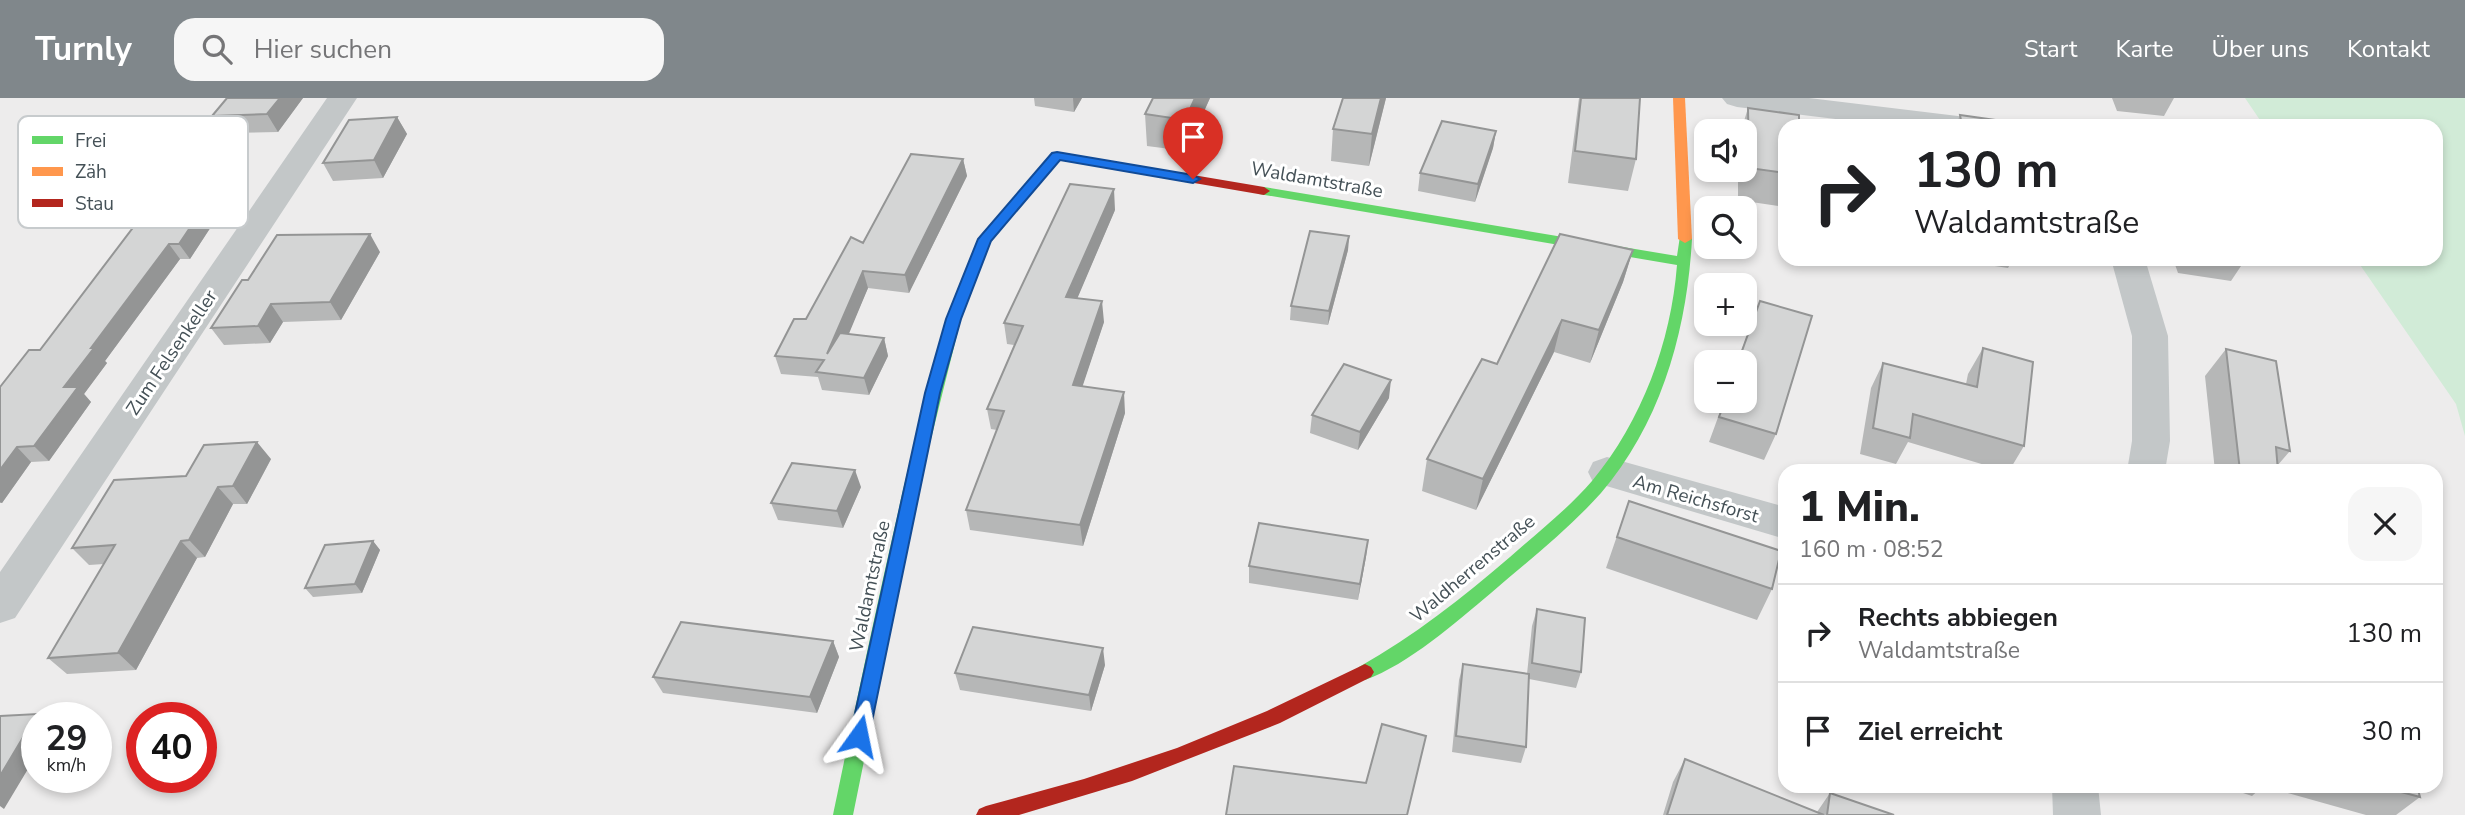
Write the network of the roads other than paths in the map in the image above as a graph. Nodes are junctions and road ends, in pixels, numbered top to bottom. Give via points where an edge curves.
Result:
1 (342, 98) edge
2 (1679, 98) edge
3 (1737, 98) edge
4 (1909, 119) edge
5 (1685, 262) junction
6 (2130, 266) edge
7 (2147, 464) edge
8 (1607, 472) junction
9 (1778, 521) edge
10 (0, 606) edge
11 (2075, 793) edge
12 (843, 815) edge
13 (986, 815) edge
14 (2077, 815) edge

1 - 10 street, Zum Felsenkeller
2 - 5 street, Waldherrenstraße
3 - 4 street
5 - 8 street, Waldherrenstraße via 1679,314 1654,389
5 - 12 street, Waldamtstraße via 1057,156 985,239 954,319 915,471
6 - 7 street via 2150,336
8 - 9 street, Am Reichsforst
8 - 13 street, Waldherrenstraße via 1540,540 1432,633 1335,689 1213,745 1072,794
11 - 14 street

